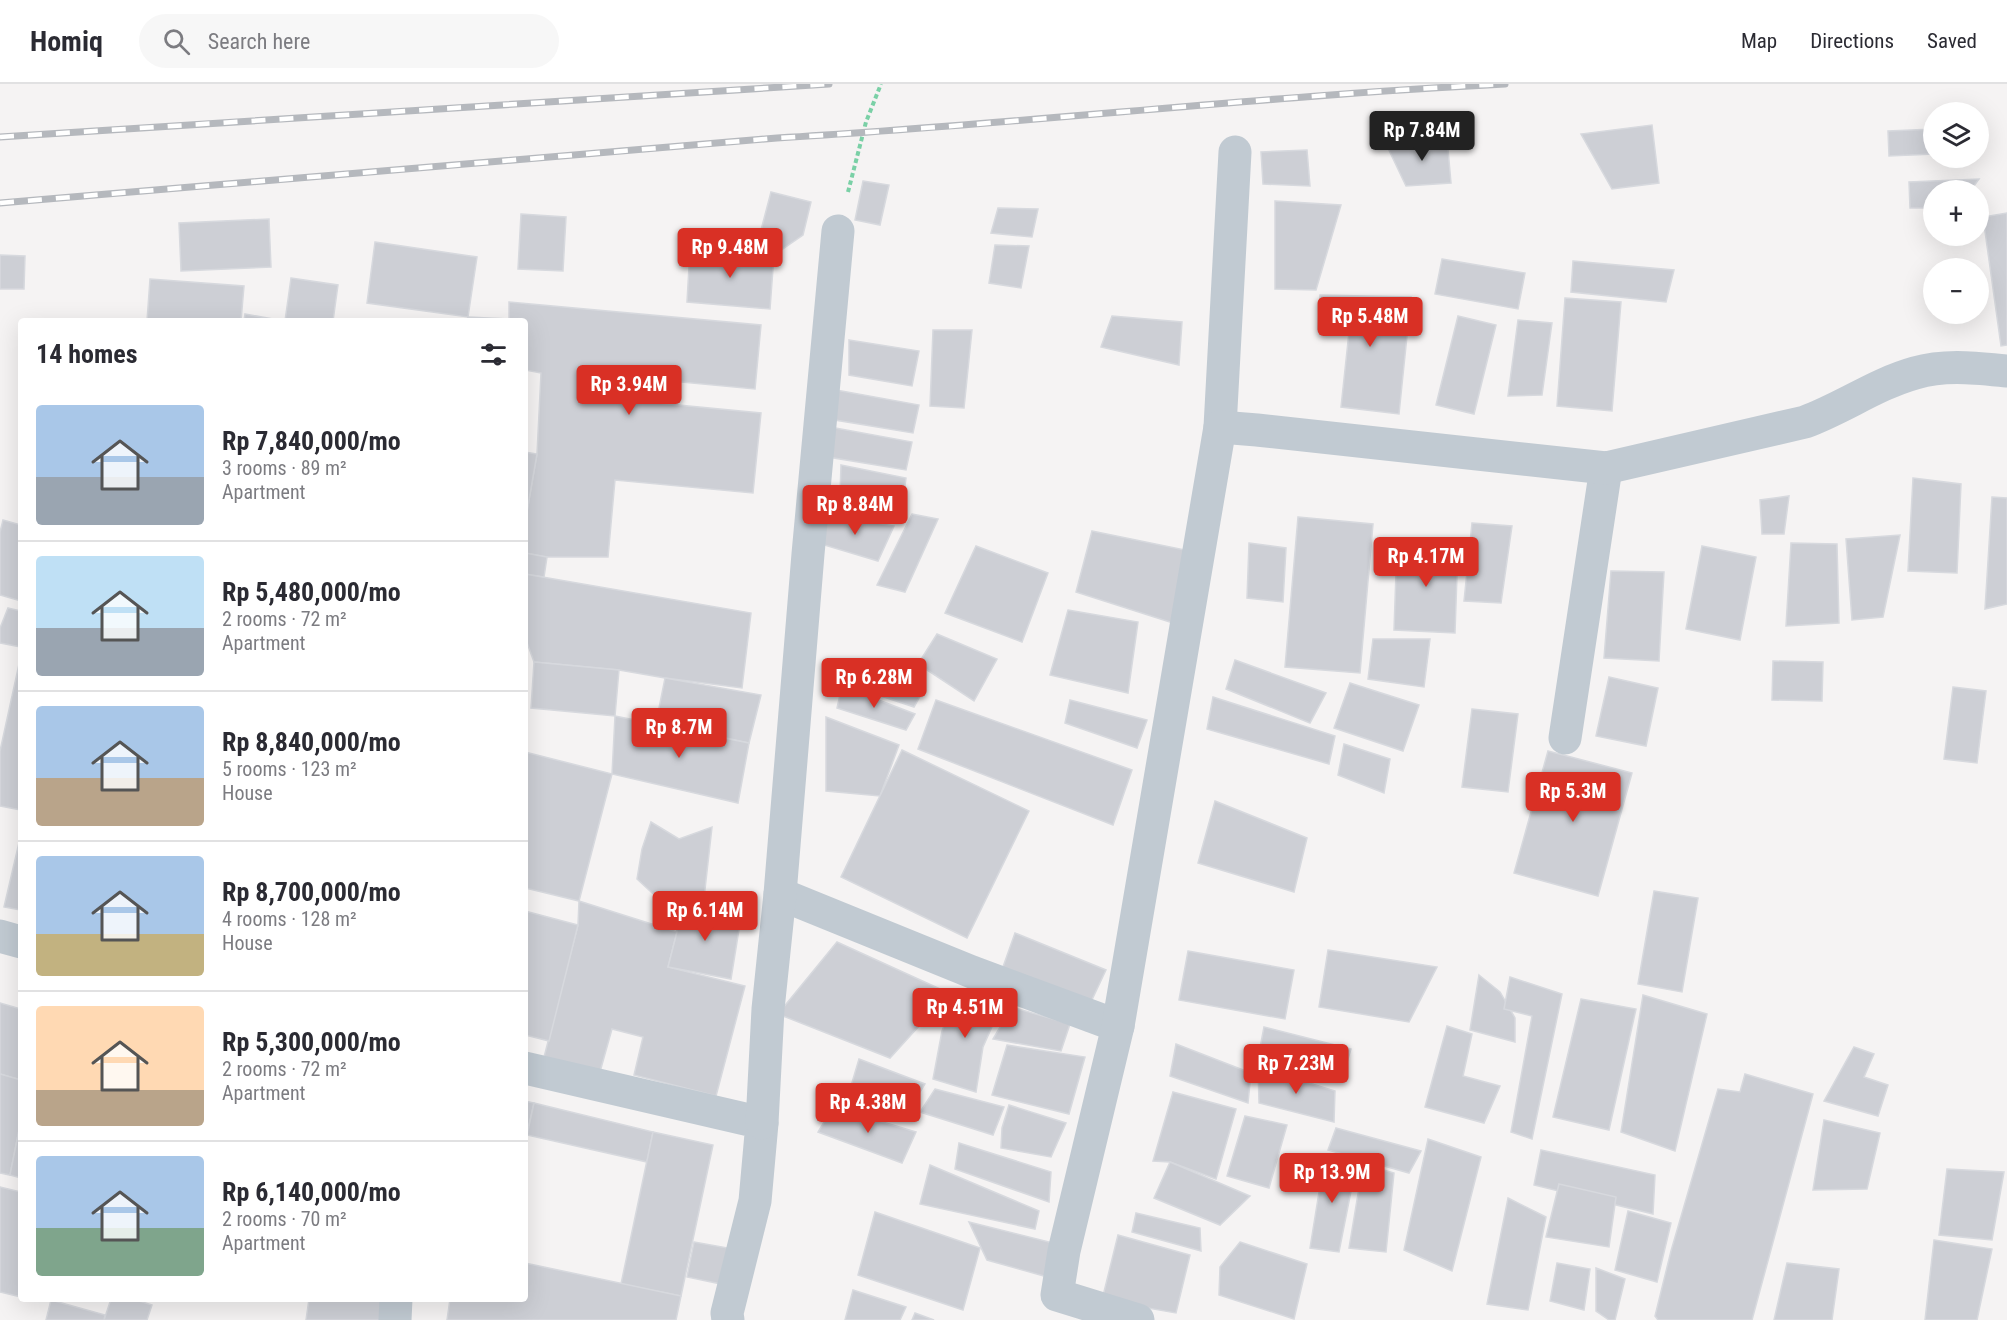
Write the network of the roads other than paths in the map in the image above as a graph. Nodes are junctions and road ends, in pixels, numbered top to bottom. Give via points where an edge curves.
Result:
1 (1235, 152) dead end
2 (838, 231) road end
3 (2007, 371) edge
4 (1220, 427) junction
5 (1606, 468) junction
6 (1565, 738) dead end
7 (780, 894) junction
8 (0, 936) edge
9 (18, 941) edge
10 (1118, 1026) junction
11 (528, 1069) edge
12 (736, 1117) junction
13 (396, 1302) edge
14 (1053, 1307) edge
15 (395, 1320) edge
16 (728, 1320) edge
17 (1138, 1320) edge

1 - 4 street
2 - 7 street
3 - 5 street via 1954,367 1916,373 1805,422
4 - 5 street
4 - 10 street
5 - 6 street
7 - 10 street
7 - 12 street via 768,1009
8 - 9 street
10 - 14 street
11 - 12 street
12 - 16 street via 755,1201
13 - 15 street
14 - 17 street

